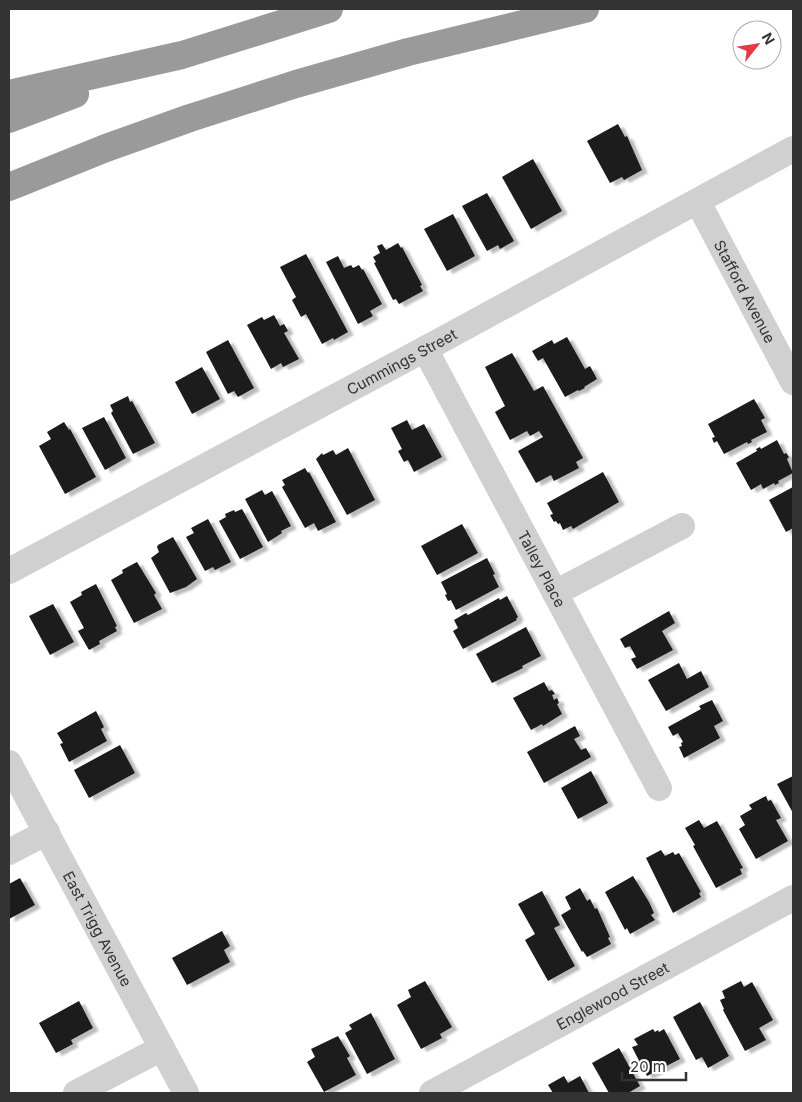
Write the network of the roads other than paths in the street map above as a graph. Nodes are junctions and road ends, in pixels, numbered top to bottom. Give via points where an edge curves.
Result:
1 (329, 9) edge
2 (585, 9) edge
3 (163, 60) junction
4 (9, 94) edge
5 (9, 119) edge
6 (793, 150) edge
7 (9, 187) edge
8 (698, 202) junction
9 (425, 349) junction
10 (793, 382) edge
11 (682, 526) dead end
12 (9, 571) edge
13 (555, 593) junction
14 (9, 763) edge
15 (659, 788) dead end
16 (47, 832) junction
17 (9, 852) edge
18 (793, 898) edge
19 (162, 1048) junction
20 (76, 1093) edge
21 (186, 1093) edge
22 (432, 1093) edge

1 - 3 highway
2 - 7 highway via 408,52 272,92 106,148
3 - 4 highway
3 - 5 highway
6 - 8 street, Cummings Street
8 - 9 street, Cummings Street
8 - 10 street, Stafford Avenue
9 - 12 street, Cummings Street
9 - 13 street, Talley Place
11 - 13 street
13 - 15 street, Talley Place
14 - 16 street, East Trigg Avenue
16 - 17 street
16 - 19 street, East Trigg Avenue
18 - 22 street, Englewood Street
19 - 20 street
19 - 21 street, East Trigg Avenue

